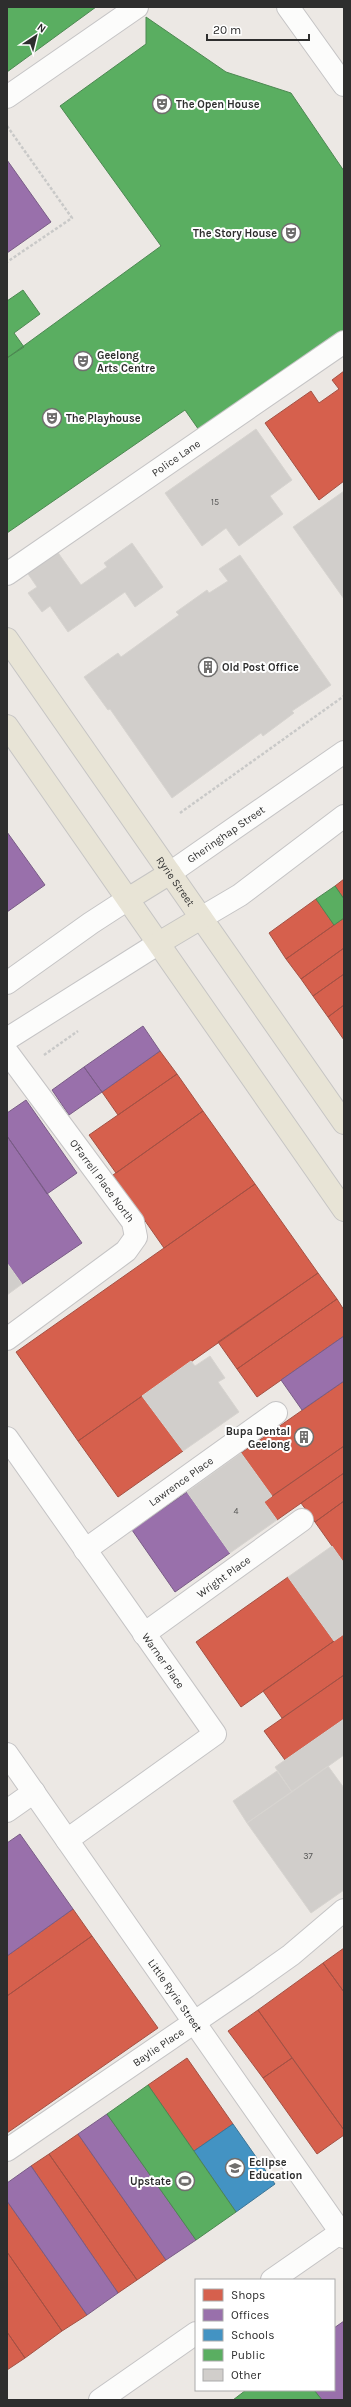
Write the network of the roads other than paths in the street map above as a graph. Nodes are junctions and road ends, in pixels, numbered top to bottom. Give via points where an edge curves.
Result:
1 (137, 7) edge
2 (288, 7) edge
3 (344, 85) edge
4 (7, 97) edge
5 (344, 342) edge
6 (7, 574) edge
7 (7, 639) edge
8 (7, 726) edge
9 (344, 752) edge
10 (344, 816) edge
11 (170, 873) junction
12 (128, 899) junction
13 (201, 918) junction
14 (159, 943) junction
15 (7, 983) edge
16 (7, 1039) edge
17 (7, 1052) edge
18 (344, 1123) edge
19 (344, 1210) edge
20 (7, 1339) edge
21 (276, 1413) dead end
22 (7, 1438) edge
23 (302, 1520) dead end
24 (85, 1550) junction
25 (144, 1634) junction
26 (7, 1754) edge
27 (34, 1792) junction
28 (7, 1811) edge
29 (67, 1840) junction
30 (344, 1910) edge
31 (194, 2022) junction
32 (7, 2150) edge
33 (343, 2233) edge
34 (274, 2279) edge
35 (195, 2334) edge
36 (100, 2400) edge

1 - 4 street
2 - 3 street
5 - 6 street, Police Lane
7 - 11 main road, Ryrie Street
8 - 12 main road
9 - 11 street, Gheringhap Street
10 - 13 street via 240,894
11 - 12 main road, Gheringhap Street
11 - 13 main road, Ryrie Street
12 - 14 main road
12 - 15 street, Gheringhap Street
13 - 14 main road
13 - 18 main road, Ryrie Street
14 - 16 street
14 - 19 main road
17 - 20 street, O'Farrell Place North via 132,1222 136,1237 126,1251
21 - 24 street, Lawrence Place
22 - 24 street, Warner Place
23 - 25 street, Wright Place
24 - 25 street, Warner Place
25 - 29 street, Warner Place via 215,1734
26 - 27 street, Little Ryrie Street
27 - 28 street
27 - 29 street, Little Ryrie Street
29 - 31 street, Little Ryrie Street
30 - 31 street, Baylie Place via 291,1955
31 - 32 street, Baylie Place
31 - 33 street, Little Ryrie Street
33 - 34 street
35 - 36 street

